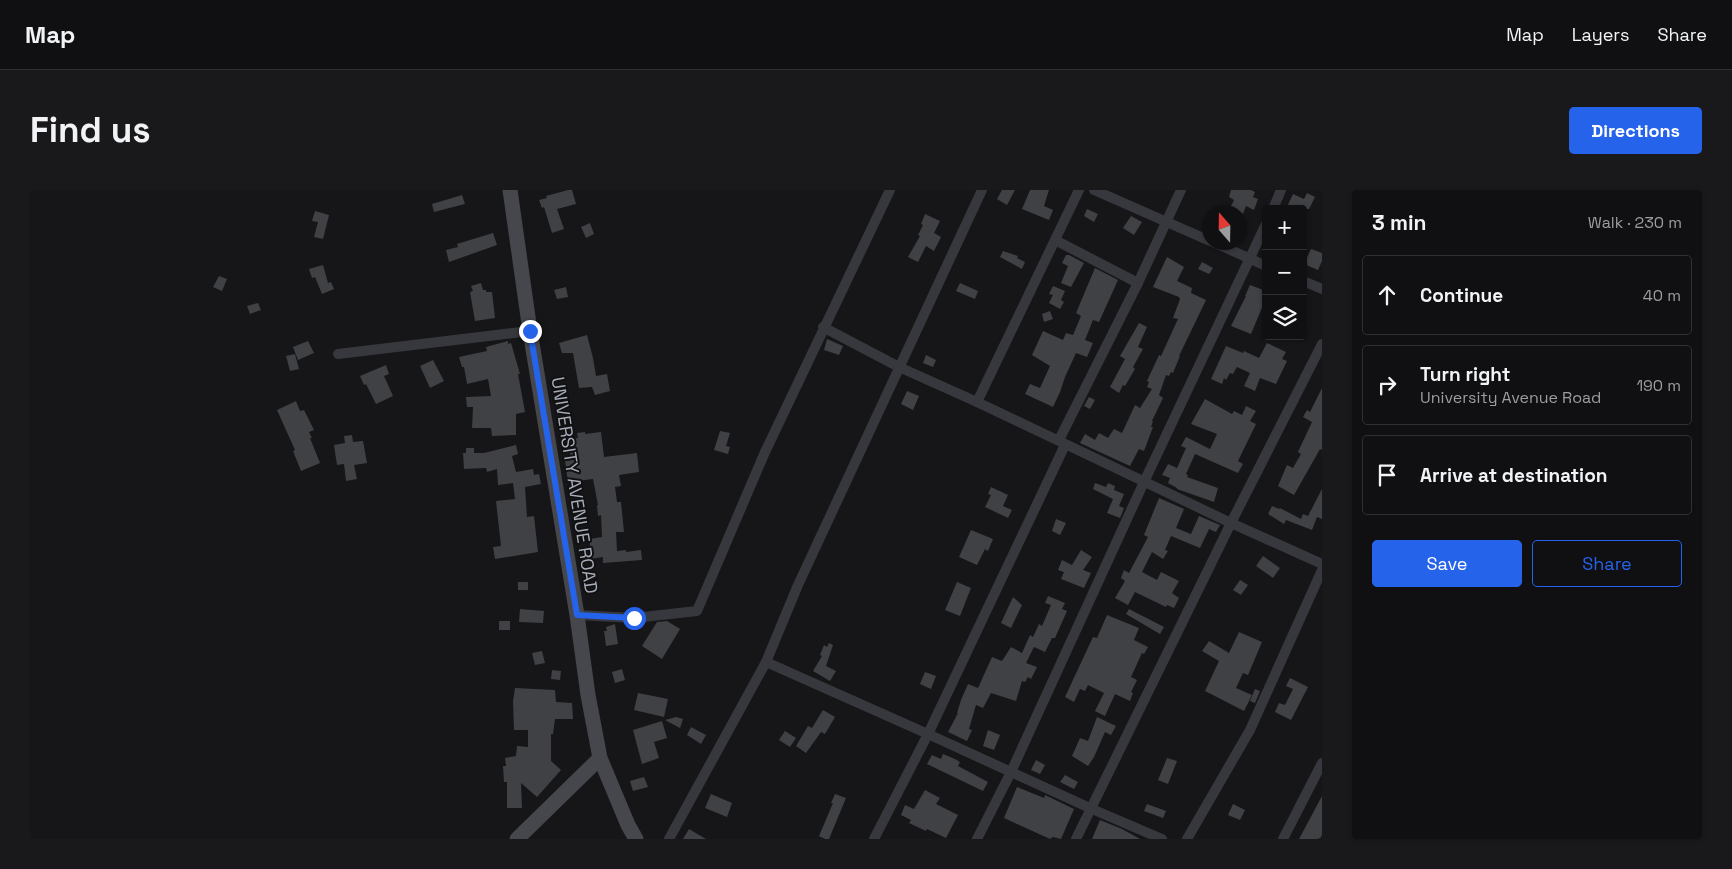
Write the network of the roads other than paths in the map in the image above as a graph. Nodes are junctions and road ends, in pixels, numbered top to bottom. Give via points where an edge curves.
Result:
1 (510, 190) edge
2 (890, 190) edge
3 (982, 190) edge
4 (1079, 190) edge
5 (1094, 190) edge
6 (1182, 190) edge
7 (1281, 190) edge
8 (1275, 205) edge
9 (1167, 221) junction
10 (1262, 232) edge
11 (1202, 237) edge
12 (1055, 240) junction
13 (1230, 250) edge
14 (1249, 259) junction
15 (1262, 264) edge
16 (1138, 283) junction
17 (1307, 283) edge
18 (1322, 289) edge
19 (823, 327) junction
20 (530, 331) junction
21 (1322, 344) edge
22 (338, 354) dead end
23 (899, 367) junction
24 (977, 402) junction
25 (1062, 442) junction
26 (1144, 482) junction
27 (1231, 523) junction
28 (1322, 564) edge
29 (1322, 570) edge
30 (577, 615) junction
31 (766, 662) junction
32 (928, 734) junction
33 (600, 758) junction
34 (1322, 762) edge
35 (1011, 772) junction
36 (1092, 810) junction
37 (517, 839) edge
38 (636, 839) edge
39 (669, 839) edge
40 (874, 839) edge
41 (977, 839) edge
42 (1076, 839) edge
43 (1162, 839) edge
44 (1186, 839) edge
45 (1283, 839) edge

1 - 20 main road, UNIVERSITY AVENUE ROAD
2 - 19 street
3 - 23 street
4 - 12 street
5 - 9 street
6 - 9 street
7 - 8 street
9 - 11 street
9 - 16 street
10 - 14 street
12 - 16 street
12 - 24 street
13 - 14 street
14 - 15 street
14 - 26 street
16 - 25 street
17 - 18 street
19 - 23 street
19 - 30 street via 697,611 634,618
20 - 22 street
20 - 30 main road, UNIVERSITY AVENUE ROAD
21 - 27 street
23 - 24 street
23 - 31 street
24 - 25 street
25 - 26 street
25 - 32 street
26 - 27 street
26 - 35 street
27 - 28 street
27 - 36 street
29 - 44 street via 1250,730
30 - 33 main road, UNIVERSITY AVENUE ROAD
31 - 32 street
31 - 39 street
32 - 35 street
32 - 40 street
33 - 37 main road
33 - 38 main road, UNIVERSITY AVENUE ROAD
34 - 45 street
35 - 36 street
35 - 41 street
36 - 42 street
36 - 43 street

